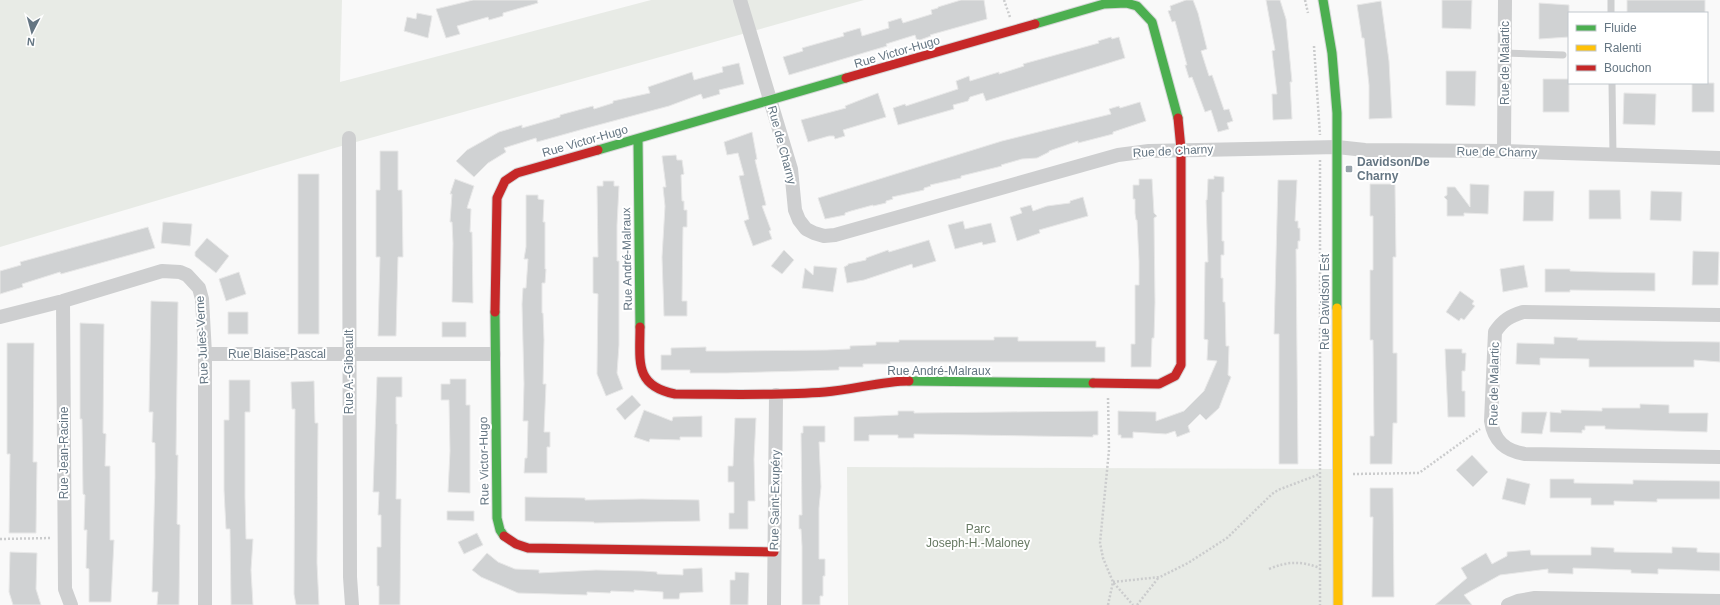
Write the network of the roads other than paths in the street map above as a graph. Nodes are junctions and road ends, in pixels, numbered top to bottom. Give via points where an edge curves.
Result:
1 (740, 0) edge
2 (1322, 0) edge
3 (1505, 0) edge
4 (1611, 0) edge
5 (1611, 12) edge
6 (1505, 54) junction
7 (1564, 55) dead end
8 (1612, 84) edge
9 (770, 101) junction
10 (349, 138) dead end
11 (638, 139) junction
12 (1337, 147) junction
13 (1181, 149) junction
14 (1504, 151) junction
15 (1613, 155) junction
16 (1720, 158) edge
17 (63, 301) junction
18 (1720, 315) edge
19 (0, 317) edge
20 (205, 354) junction
21 (349, 354) junction
22 (494, 354) junction
23 (776, 395) junction
24 (1720, 457) edge
25 (774, 552) junction
26 (1720, 601) edge
27 (70, 605) edge
28 (205, 605) edge
29 (352, 605) edge
30 (774, 605) edge
31 (1338, 605) edge
32 (1508, 605) edge

1 - 9 street, Rue de Charny
2 - 12 street, Rue Davidson Est via 1328,25 1335,84
3 - 6 street, Rue de Malartic
4 - 5 lane
6 - 7 lane
6 - 14 street, Rue de Malartic
8 - 15 lane
9 - 11 street, Rue Victor-Hugo
9 - 13 street, Rue de Charny via 791,169 799,220 806,228 824,236 851,231 1118,155 1149,150
9 - 13 street, Rue Victor-Hugo via 1104,4 1128,3 1138,5 1152,22 1179,122
10 - 21 street, Rue A.-Gibeault
11 - 22 street, Rue Victor-Hugo via 517,173 503,181 496,204
11 - 23 street, Rue André-Malraux via 640,363 644,378 656,388 675,394
12 - 13 street, Rue de Charny
12 - 14 street, Rue de Charny via 1365,150
12 - 31 street, Rue Davidson Est
13 - 23 street, Rue André-Malraux via 1180,370 1175,377 1159,384 897,381 826,392
14 - 15 street, Rue de Charny
15 - 16 street, Rue de Charny
17 - 19 street, Rue Jules-Verne
17 - 20 street, Rue Jules-Verne via 162,270 180,272 187,275 196,285 202,299
17 - 27 street, Rue Jean-Racine via 65,589
18 - 24 street, Rue de Malartic via 1523,312 1510,316 1495,332 1492,420 1492,430 1496,439 1513,452
20 - 21 street, Rue Blaise-Pascal
20 - 28 street, Rue Jules-Verne
21 - 22 street, Rue Blaise-Pascal
21 - 29 street, Rue A.-Gibeault
22 - 25 street, Rue Victor-Hugo via 497,518 500,532 510,543 528,548
23 - 25 street, Rue Saint-Exupéry
25 - 30 street, Rue Saint-Exupéry
26 - 32 street via 1535,598 1518,600

